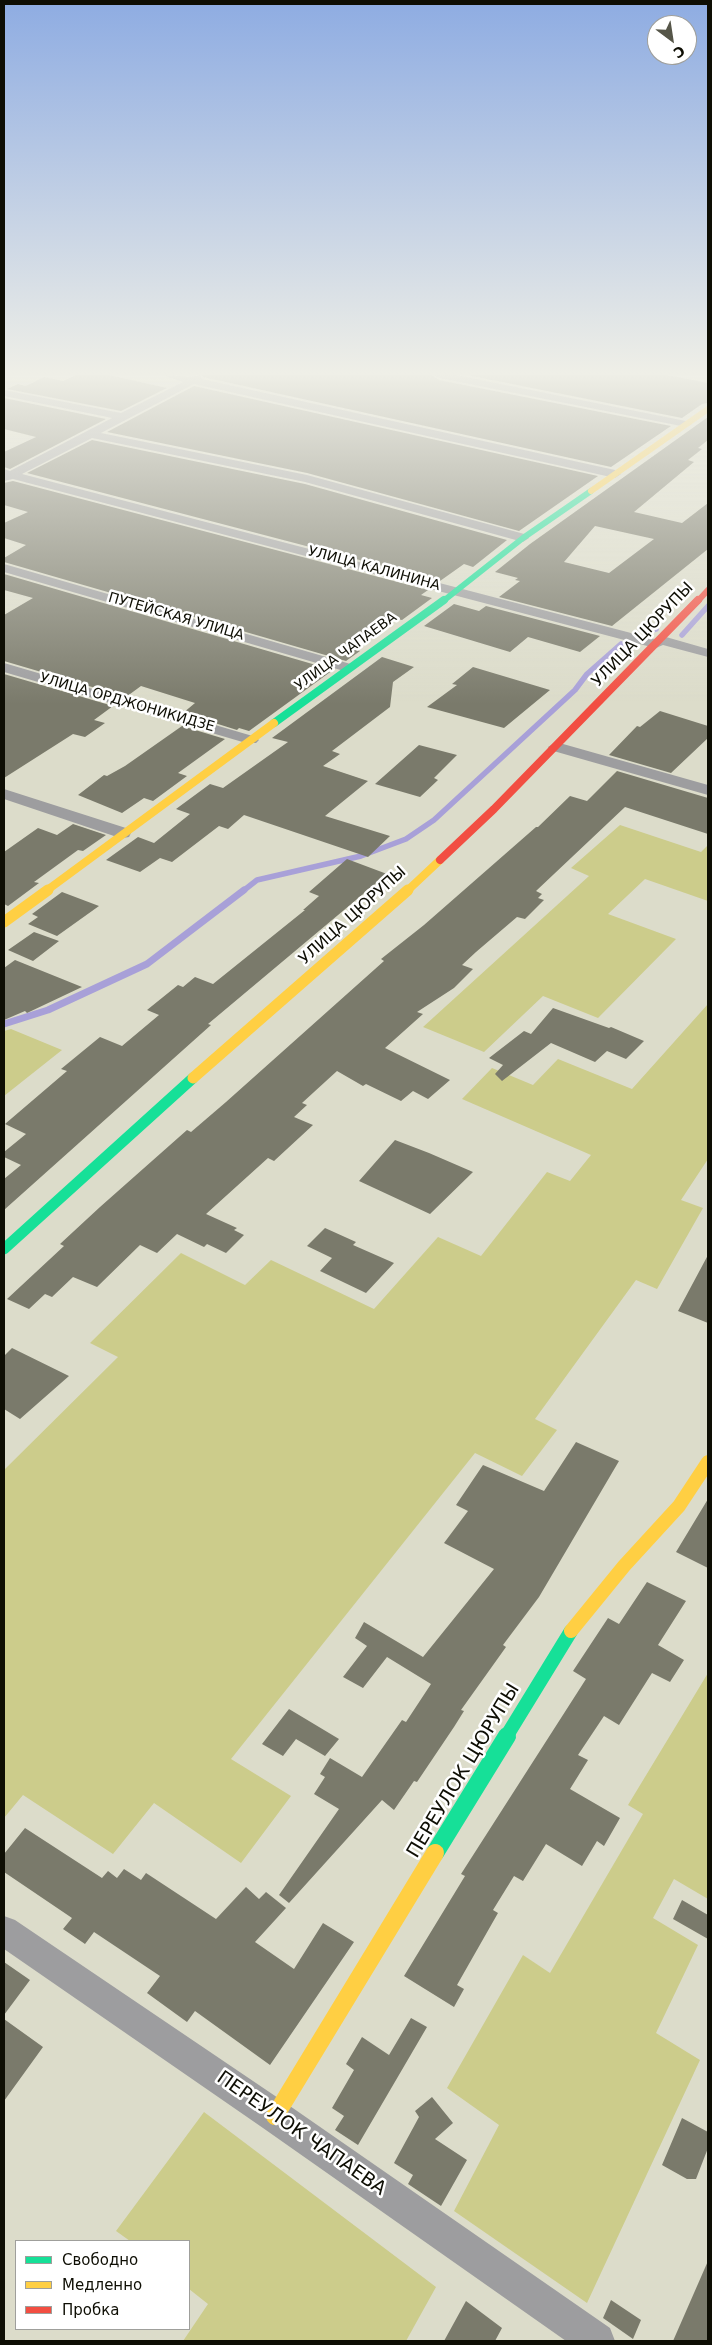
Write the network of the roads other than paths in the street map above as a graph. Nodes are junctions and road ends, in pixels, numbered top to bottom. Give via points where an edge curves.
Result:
1 (39, 484) edge
2 (327, 484) edge
3 (600, 484) edge
4 (523, 538) junction
5 (4, 568) edge
6 (708, 590) edge
7 (457, 591) junction
8 (659, 642) junction
9 (708, 653) edge
10 (4, 667) edge
11 (349, 668) junction
12 (251, 740) junction
13 (556, 746) junction
14 (708, 790) edge
15 (4, 794) edge
16 (123, 833) junction
17 (4, 922) edge
18 (4, 1249) edge
19 (708, 1462) edge
20 (4, 1931) edge
21 (275, 2116) junction
22 (596, 2341) edge

1 - 7 street, УЛИЦА КАЛИНИНА
2 - 4 street
3 - 4 street, УЛИЦА ЧАПАЕВА
4 - 7 street, УЛИЦА ЧАПАЕВА
5 - 11 street, ПУТЕЙСКАЯ УЛИЦА
6 - 8 street, УЛИЦА ЦЮРУПЫ
7 - 8 street, УЛИЦА КАЛИНИНА
7 - 11 street, УЛИЦА ЧАПАЕВА
8 - 9 street, УЛИЦА КАЛИНИНА
8 - 13 street, УЛИЦА ЦЮРУПЫ
10 - 12 street, УЛИЦА ОРДЖОНИКИДЗЕ
11 - 12 street, УЛИЦА ЧАПАЕВА
12 - 16 street, УЛИЦА ЧАПАЕВА
13 - 14 street
13 - 18 street, УЛИЦА ЦЮРУПЫ via 494,810 386,910
15 - 16 street
16 - 17 street, УЛИЦА ЧАПАЕВА
19 - 21 street, ПЕРЕУЛОК ЦЮРУПЫ via 679,1506 624,1566 567,1636
20 - 21 street, ПЕРЕУЛОК ЧАПАЕВА
21 - 22 street, ПЕРЕУЛОК ЧАПАЕВА

